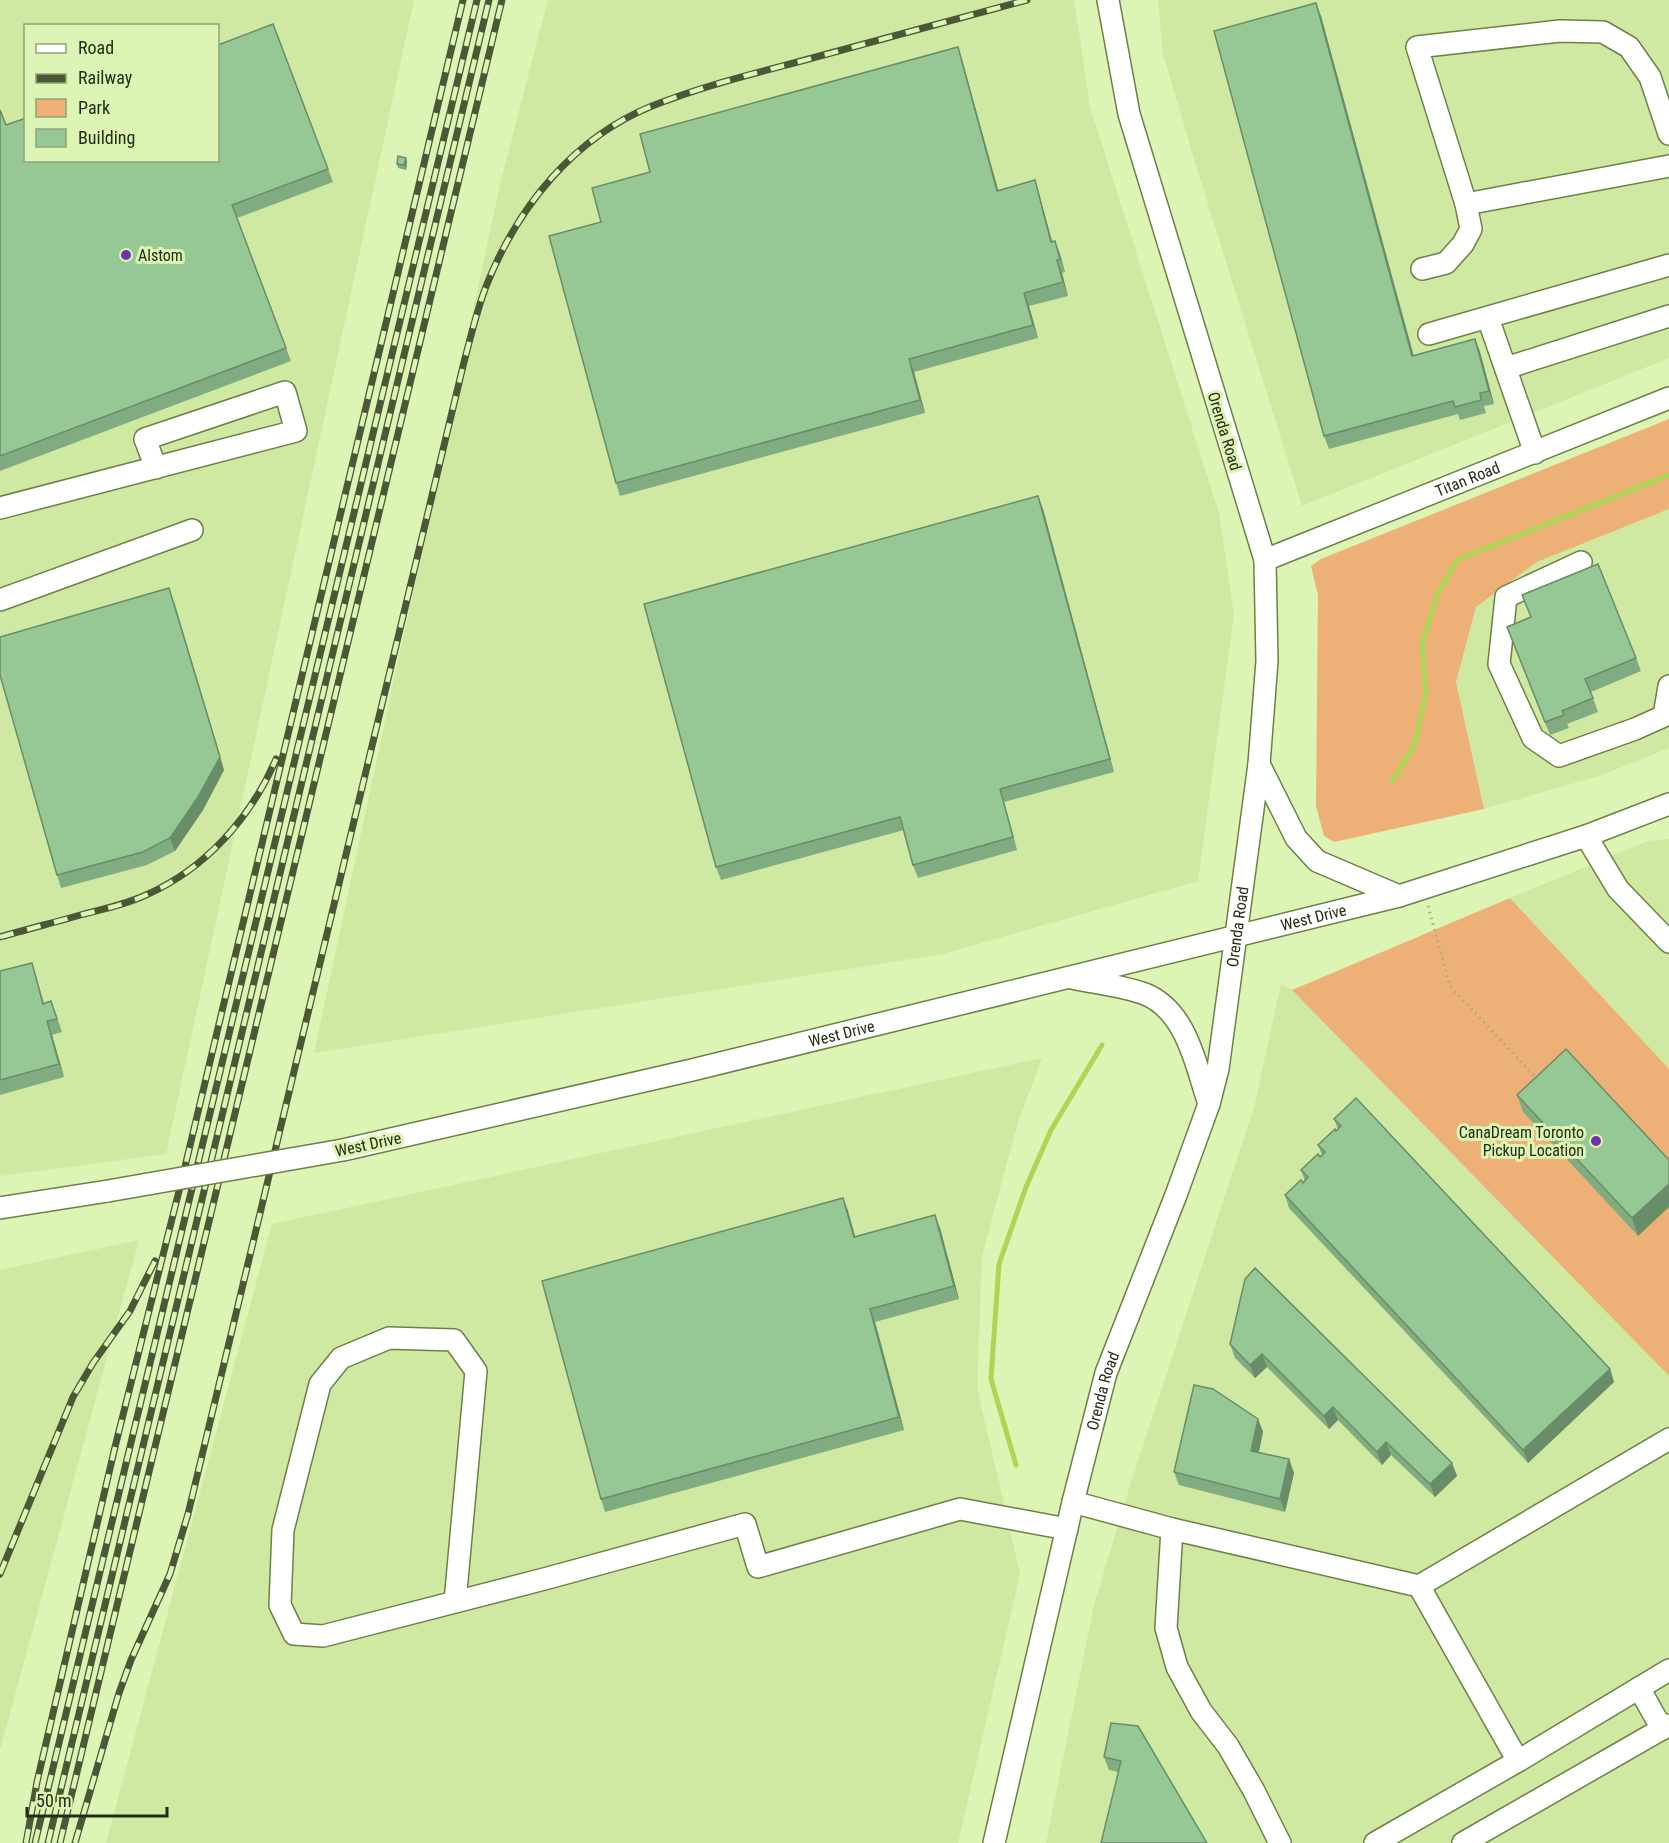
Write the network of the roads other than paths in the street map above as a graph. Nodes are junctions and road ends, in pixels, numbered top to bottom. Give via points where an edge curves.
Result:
1 (1108, 0) edge
2 (1669, 134) edge
3 (1669, 166) edge
4 (1466, 204) junction
5 (1669, 265) edge
6 (1422, 269) dead end
7 (1669, 316) edge
8 (1488, 318) junction
9 (1428, 334) dead end
10 (1506, 368) junction
11 (1669, 398) edge
12 (1535, 453) junction
13 (156, 468) junction
14 (0, 508) edge
15 (192, 530) dead end
16 (1265, 560) junction
17 (1581, 562) dead end
18 (0, 600) edge
19 (1669, 686) edge
20 (1259, 764) junction
21 (1669, 804) edge
22 (1586, 836) junction
23 (1399, 896) junction
24 (1236, 935) junction
25 (1669, 942) edge
26 (1069, 977) junction
27 (1209, 1104) junction
28 (0, 1208) edge
29 (1669, 1439) edge
30 (1073, 1502) junction
31 (1067, 1528) junction
32 (1172, 1529) junction
33 (1419, 1586) junction
34 (455, 1602) junction
35 (1669, 1670) edge
36 (1640, 1688) junction
37 (1665, 1727) edge
38 (1518, 1761) junction
39 (994, 1843) edge
40 (1280, 1843) edge
41 (1375, 1843) edge
42 (1463, 1843) edge

1 - 16 street, Orenda Road via 1129,114
2 - 4 street via 1650,77 1629,47 1603,32 1560,31 1417,47
3 - 4 street
4 - 6 street via 1471,229 1463,244 1446,263
5 - 8 street
7 - 10 street
8 - 9 street
8 - 10 street
10 - 12 street
11 - 12 street, Titan Road
12 - 16 street, Titan Road
13 - 13 street via 297,431 285,392 145,439
13 - 14 street
15 - 18 street
16 - 20 street, Orenda Road via 1267,661
17 - 19 street via 1506,597 1499,664 1533,738 1559,756 1635,729 1664,716
20 - 23 street via 1296,838 1317,861
20 - 24 street, Orenda Road
21 - 22 street, West Drive
22 - 23 street, West Drive
22 - 25 street via 1618,889
23 - 24 street, West Drive
24 - 26 street, West Drive
24 - 27 street, Orenda Road via 1218,1069
26 - 27 street via 1145,994 1161,1003 1180,1026
26 - 28 street, West Drive, bridge via 692,1070 342,1150
27 - 30 street, Orenda Road via 1106,1372
29 - 33 street
30 - 31 street, Orenda Road
30 - 32 street
31 - 34 street via 960,1509 758,1567 745,1524
31 - 39 street, Orenda Road
32 - 33 street
32 - 40 street via 1166,1628 1177,1667 1201,1710 1228,1746
33 - 38 street
34 - 34 street via 323,1636 294,1634 280,1605 283,1530 320,1384 341,1358 389,1338 454,1340 476,1371
35 - 36 street
36 - 37 street
36 - 38 street
37 - 42 street
38 - 41 street

